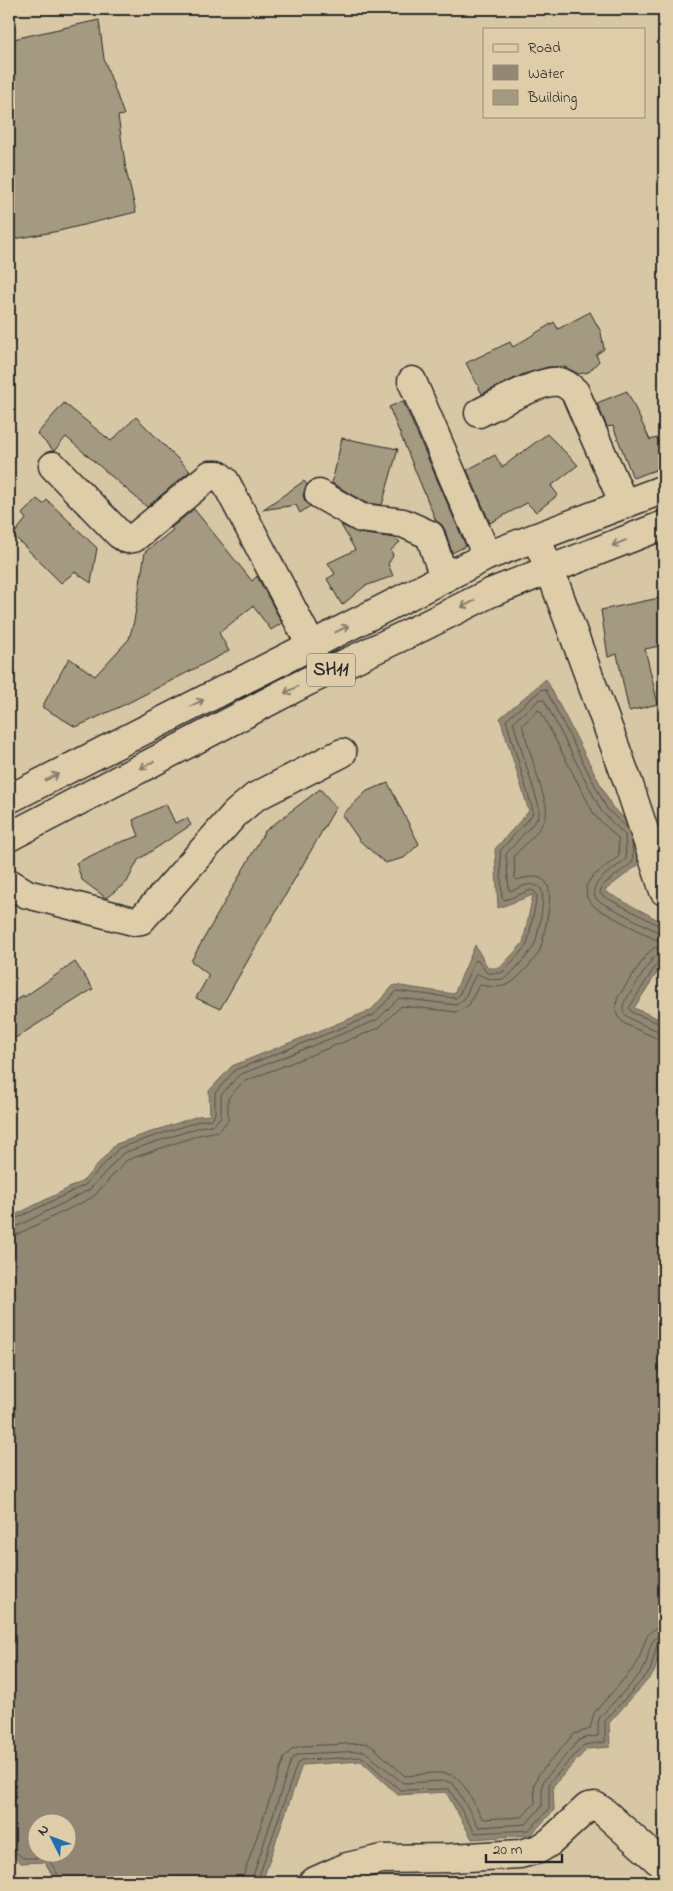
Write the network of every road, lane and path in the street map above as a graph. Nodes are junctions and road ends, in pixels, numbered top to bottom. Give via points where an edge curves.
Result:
1 (412, 381) dead end
2 (479, 413) dead end
3 (52, 466) dead end
4 (664, 489) edge
5 (320, 494) dead end
6 (624, 504) junction
7 (664, 525) edge
8 (536, 538) junction
9 (487, 556) junction
10 (550, 570) junction
11 (444, 578) junction
12 (311, 645) junction
13 (342, 754) dead end
14 (9, 799) edge
15 (9, 838) edge
16 (9, 883) edge
17 (664, 891) edge
18 (664, 1866) edge
19 (313, 1882) edge

1 - 9 street
2 - 6 street via 547,382 568,385 575,392
3 - 12 street via 127,539 134,538 210,475 218,474 225,481
4 - 6 street, SH11
5 - 11 street via 361,518 403,523 430,535
6 - 8 street, SH11
7 -> 10 street, SH11
8 - 9 street, SH11
8 - 10 street
9 - 11 street, SH11
10 -> 15 street, SH11 via 490,593 306,682
10 - 17 street via 628,782
12 -> 11 street, SH11
14 -> 12 street, SH11
13 - 16 street via 255,797 235,814 141,920 133,921 27,894
18 - 19 street via 595,1806 588,1807 539,1849 520,1854 382,1859 346,1867

